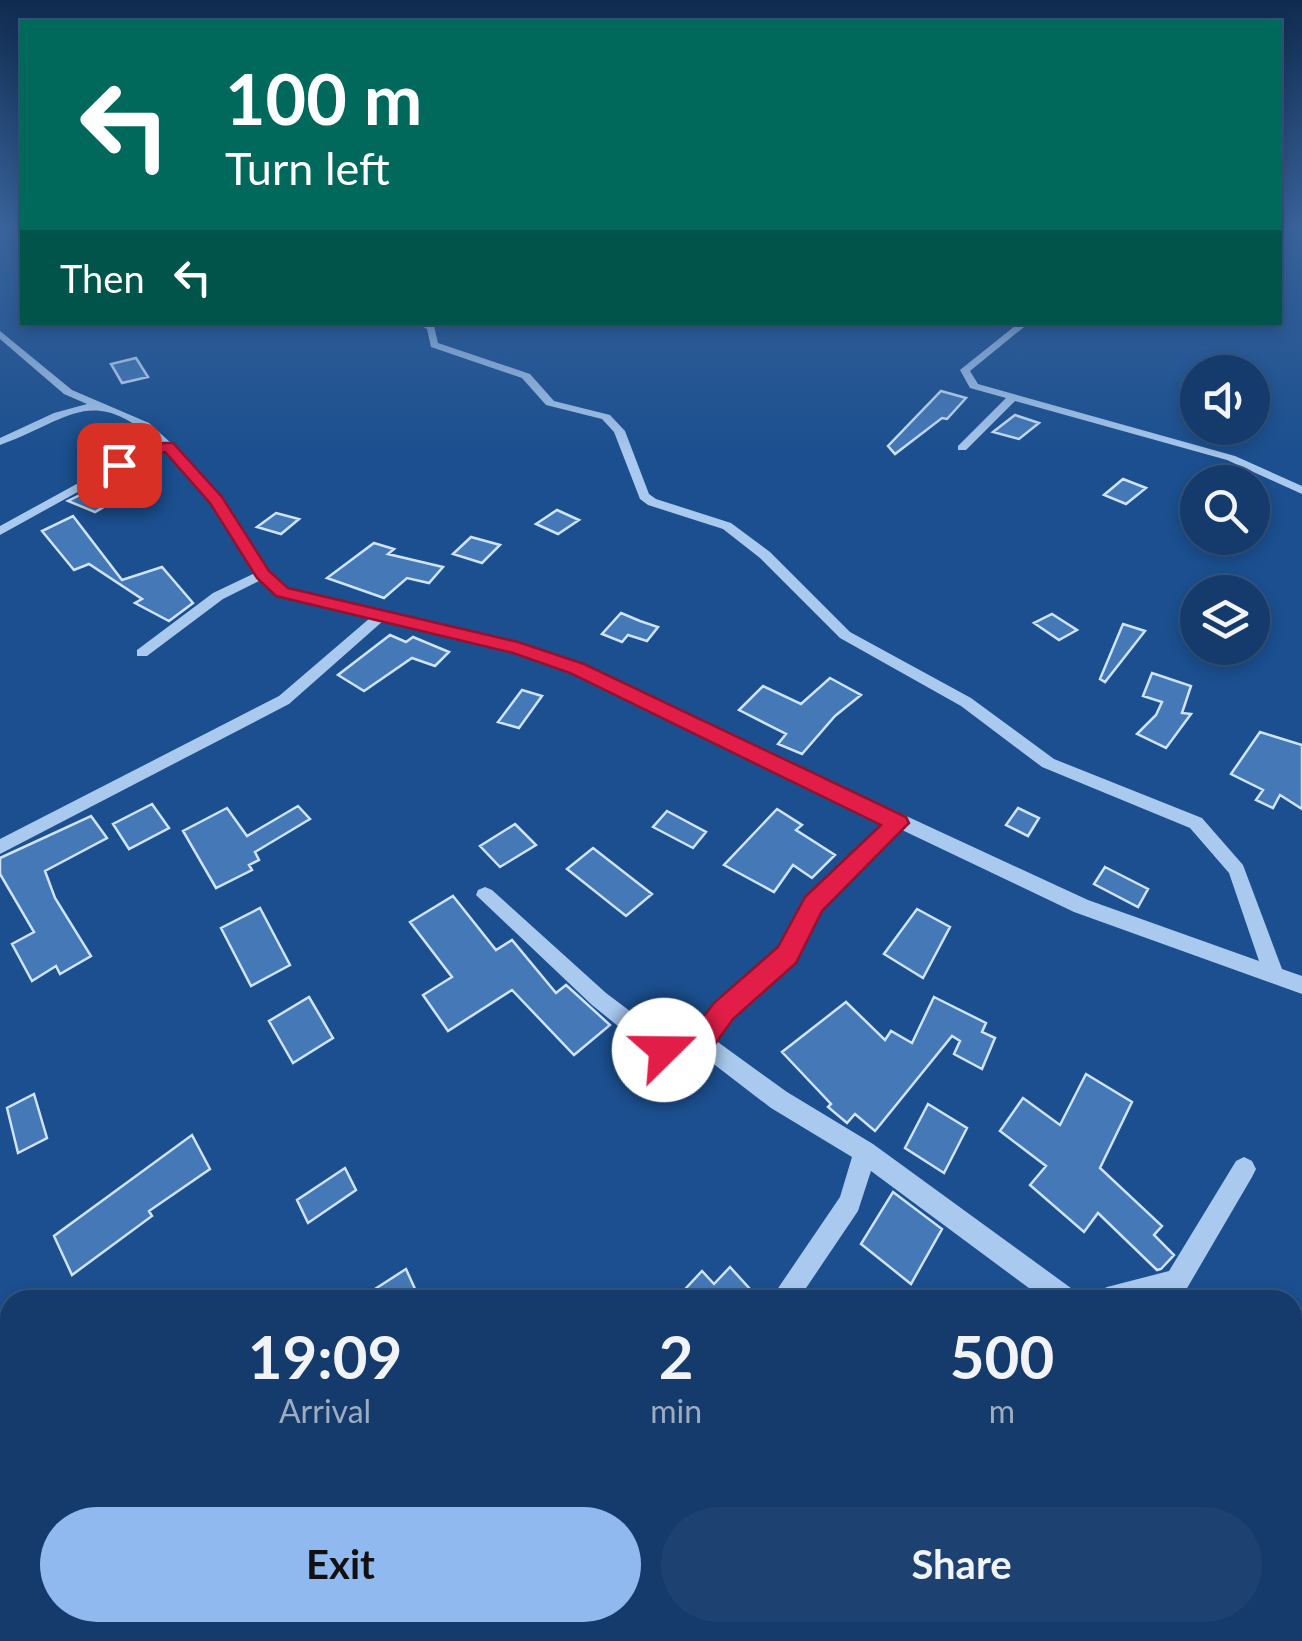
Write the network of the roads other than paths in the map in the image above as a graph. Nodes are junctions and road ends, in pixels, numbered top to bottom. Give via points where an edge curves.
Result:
1 (424, 325) edge
2 (1022, 325) edge
3 (0, 334) edge
4 (1013, 398) junction
5 (94, 405) junction
6 (0, 442) edge
7 (168, 446) junction
8 (962, 448) dead end
9 (1302, 490) edge
10 (0, 531) edge
11 (263, 574) junction
12 (378, 618) junction
13 (142, 654) dead end
14 (898, 823) junction
15 (0, 847) edge
16 (485, 895) dead end
17 (1274, 975) junction
18 (1302, 985) edge
19 (700, 1042) junction
20 (864, 1152) junction
21 (1244, 1169) dead end
22 (790, 1290) edge
23 (1052, 1290) edge
24 (1142, 1290) edge

1 - 17 street via 434,345 526,376 545,401 606,417 619,431 644,496 746,538 846,636 966,702 1048,763 1196,823 1237,870
2 - 4 street via 964,375 974,386
3 - 5 street via 68,392
4 - 8 street
4 - 9 street via 1231,458
5 - 6 street
5 - 7 street via 144,425
7 - 10 street via 119,465
7 - 11 street via 216,501
11 - 12 street via 282,592
11 - 13 street via 218,596
12 - 14 street via 518,648 577,669
12 - 15 street via 284,700
14 - 17 street via 1081,906
14 - 19 street via 813,904 787,955 724,1010
16 - 19 street via 664,1050
17 - 18 street
19 - 20 street
20 - 22 street via 850,1202
20 - 23 street
21 - 24 street via 1178,1280

